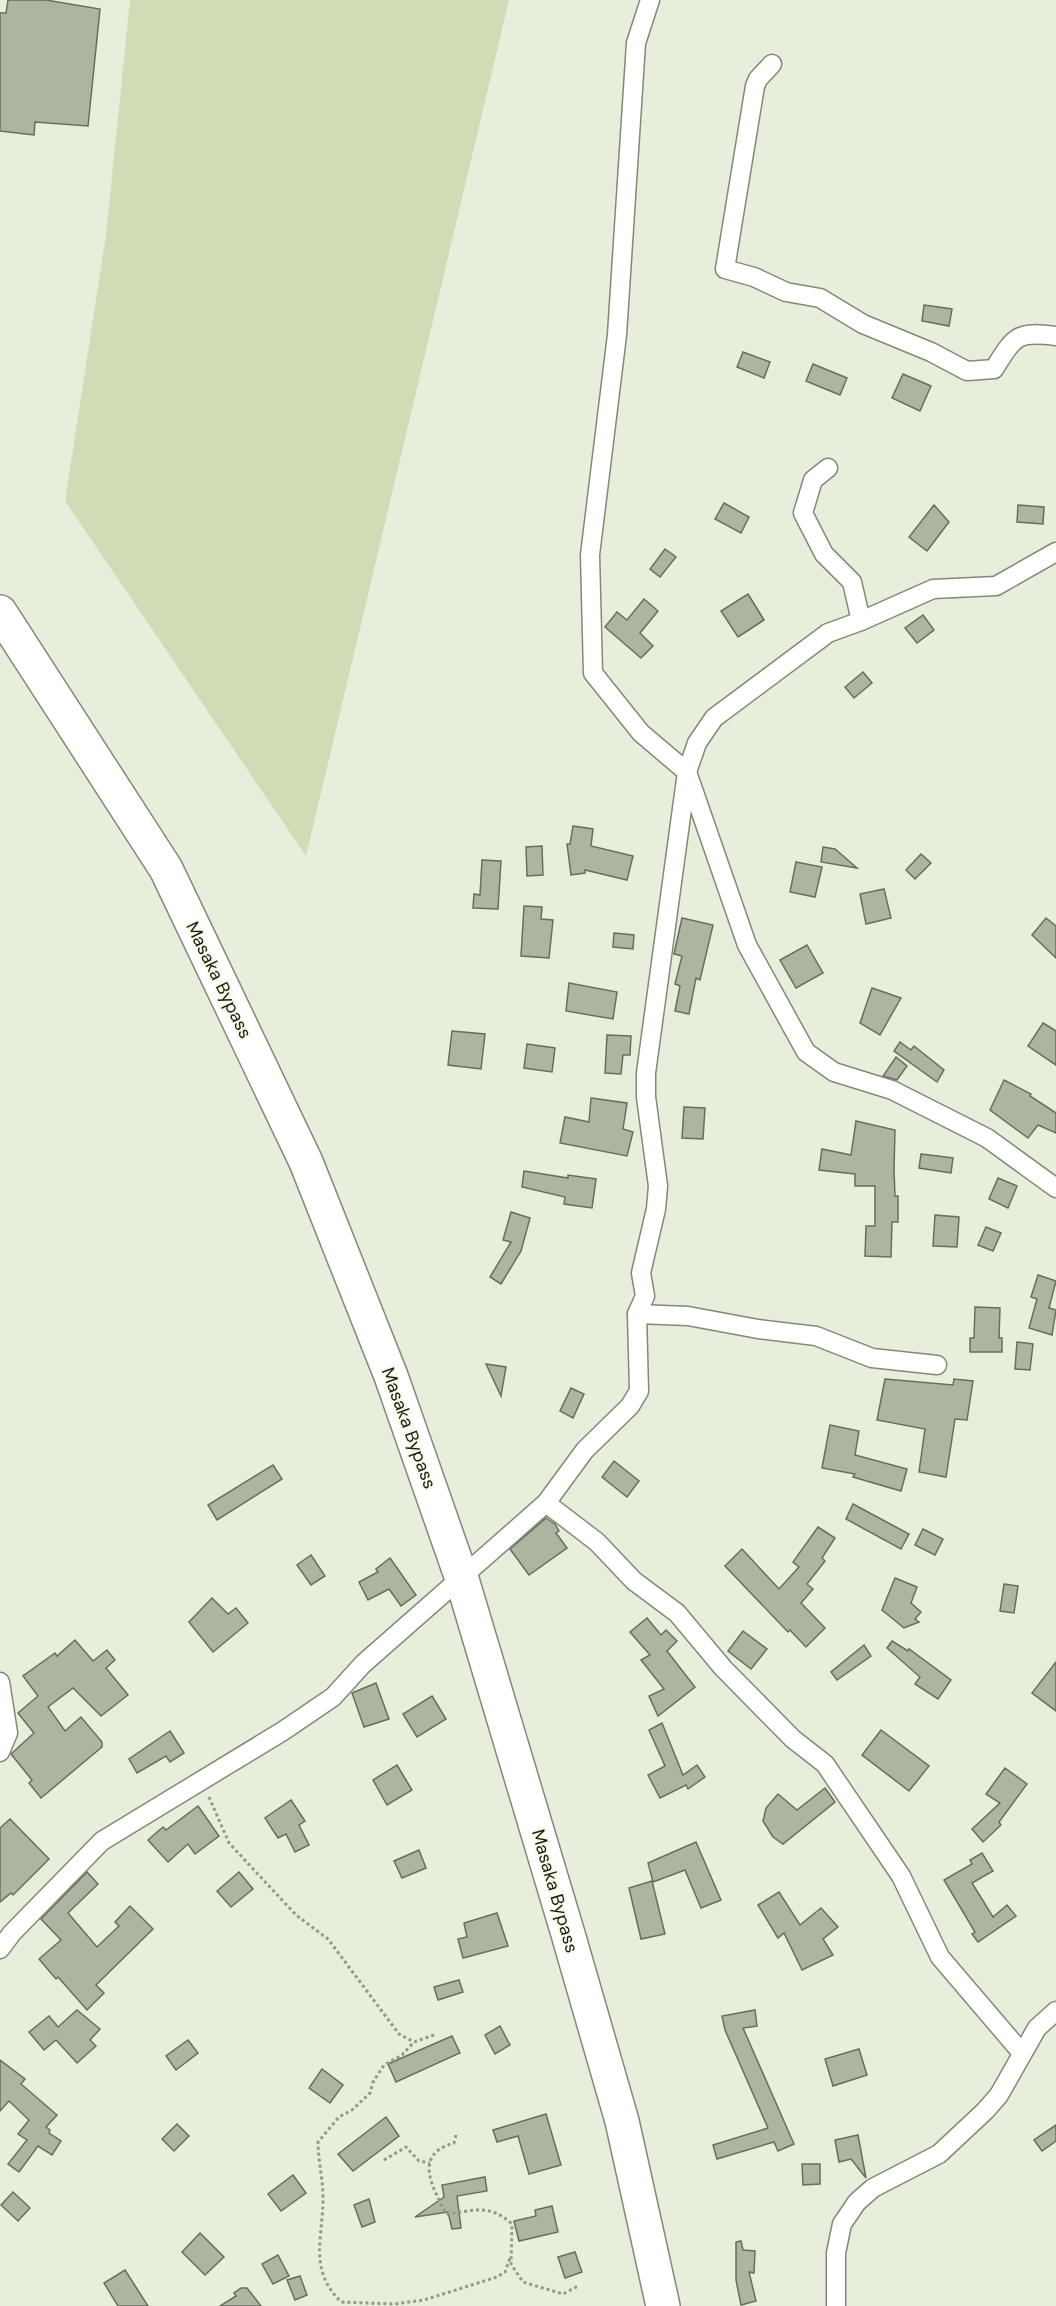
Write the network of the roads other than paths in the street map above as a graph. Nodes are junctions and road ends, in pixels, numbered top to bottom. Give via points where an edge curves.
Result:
1 (650, 0) edge
2 (772, 64) dead end
3 (1056, 336) edge
4 (828, 468) dead end
5 (1056, 552) edge
6 (0, 612) edge
7 (861, 621) junction
8 (687, 772) junction
9 (1056, 1188) edge
10 (637, 1314) junction
11 (937, 1365) dead end
12 (546, 1503) junction
13 (462, 1576) junction
14 (0, 1682) edge
15 (0, 1752) edge
16 (6, 1929) edge
17 (0, 1949) edge
18 (1056, 2011) edge
19 (1021, 2052) junction
20 (663, 2306) edge
21 (836, 2306) edge

1 - 8 street via 636,43 617,335 590,555 593,673 641,733
2 - 3 street via 755,86 725,269 786,292 820,298 863,324 931,352 967,372 994,369 1012,342 1028,332
4 - 7 street via 813,480 803,513 824,554 852,582
5 - 7 street via 996,586 933,589
6 - 13 highway, Masaka Bypass via 166,868 306,1162 391,1376
7 - 8 street via 828,633 714,718 697,743
8 - 9 street via 747,945 806,1052 834,1072 892,1090 987,1138
8 - 10 street via 646,1074 658,1186 641,1273 645,1296
10 - 11 street via 688,1316 816,1336 872,1358
10 - 12 street via 639,1392 585,1450
12 - 13 street
12 - 19 street via 597,1542 634,1581 677,1612 723,1668 793,1739 825,1764 901,1876 940,1958
13 - 16 street via 363,1664 333,1697 102,1840
13 - 20 highway, Masaka Bypass via 622,2121
14 - 15 street via 8,1733
16 - 17 street
18 - 19 street via 1037,2028
19 - 21 street via 999,2096 939,2154 873,2188 856,2202 842,2224 836,2253

